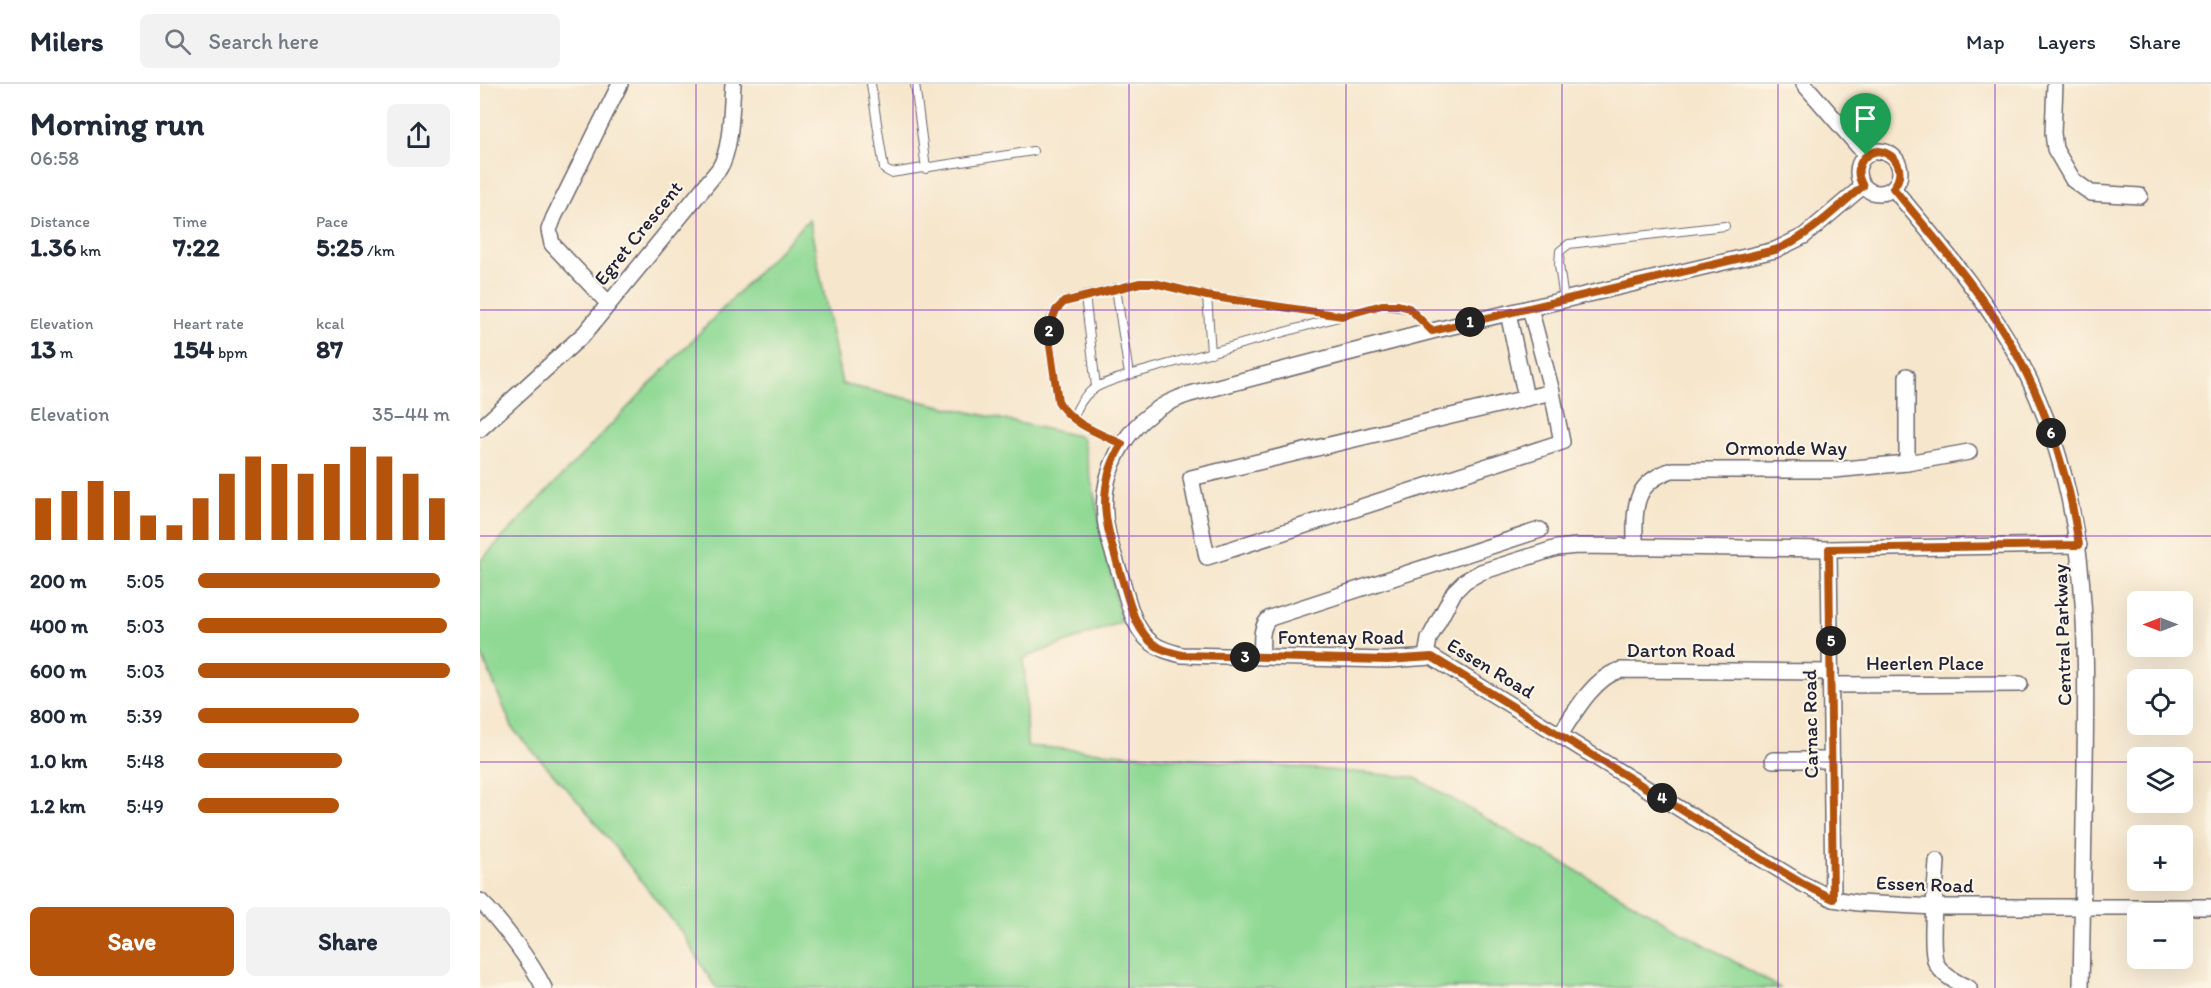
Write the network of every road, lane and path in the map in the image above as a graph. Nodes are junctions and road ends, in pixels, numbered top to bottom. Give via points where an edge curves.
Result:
1 (620, 84) edge
2 (733, 84) edge
3 (871, 84) edge
4 (915, 84) edge
5 (1804, 84) edge
6 (2055, 84) edge
7 (1033, 151) dead end
8 (1866, 155) junction
9 (926, 169) junction
10 (1863, 186) junction
11 (1893, 188) junction
12 (2140, 196) dead end
13 (1725, 226) dead end
14 (1116, 288) junction
15 (1085, 296) junction
16 (1207, 296) junction
17 (1564, 300) junction
18 (608, 303) junction
19 (1530, 308) junction
20 (1508, 313) junction
21 (1342, 316) junction
22 (1432, 331) junction
23 (1211, 352) junction
24 (1129, 375) junction
25 (1907, 376) dead end
26 (1096, 386) junction
27 (1552, 392) junction
28 (1526, 398) junction
29 (1073, 420) junction
30 (480, 429) edge
31 (1122, 444) junction
32 (1968, 452) dead end
33 (1907, 463) junction
34 (1540, 530) dead end
35 (2079, 545) junction
36 (1635, 547) junction
37 (1829, 549) junction
38 (1426, 656) junction
39 (1262, 657) junction
40 (1831, 678) junction
41 (2020, 684) dead end
42 (1560, 735) junction
43 (1773, 760) dead end
44 (1832, 760) junction
45 (1937, 861) dead end
46 (1833, 899) junction
47 (480, 901) edge
48 (1935, 907) junction
49 (2211, 907) edge
50 (2082, 908) junction
51 (544, 988) edge
52 (1969, 988) edge
53 (2081, 988) edge

1 - 18 street, Egret Crescent via 549,231 552,244
2 - 18 street, Egret Crescent via 727,146 721,164
3 - 9 lane via 884,169 891,173
4 - 9 lane
5 - 8 street
6 - 12 street via 2055,149 2073,180 2091,194
7 - 9 lane
8 - 10 street via 1858,166
8 - 11 street via 1879,151 1893,156 1900,168
10 - 11 street via 1881,193
10 - 17 street via 1804,236 1775,250
11 - 35 street, Central Parkway via 1970,283 2022,365 2054,439
13 - 17 lane via 1569,244 1560,251
14 - 15 lane
14 - 16 lane via 1154,283
14 - 24 lane
15 - 26 lane
15 - 29 lane via 1064,302 1056,310 1048,332 1058,401
16 - 21 lane
16 - 23 lane
17 - 19 street
18 - 30 street via 585,333
19 - 20 street
19 - 27 street
20 - 22 street
20 - 28 street
21 - 22 lane via 1382,305 1398,305 1409,308
21 - 23 lane
22 - 31 street via 1179,398 1143,421
23 - 24 lane
24 - 26 lane
25 - 33 street
26 - 29 lane via 1080,402
27 - 28 street
27 - 28 street via 1562,442 1207,557 1191,478
29 - 31 lane
31 - 39 street, Fontenay Road via 1107,481 1105,510 1108,534 1137,624 1150,642 1182,655
32 - 33 street, Ormonde Way
33 - 36 street, Ormonde Way via 1834,470 1672,470 1652,479 1639,494
34 - 39 street via 1270,618 1263,627
35 - 37 street, Essen Road
35 - 50 street, Central Parkway via 2086,676
36 - 37 street, Essen Road
36 - 38 street, Essen Road via 1557,548 1481,572 1454,592 1430,639
37 - 40 street, Carnac Road
38 - 39 street, Fontenay Road via 1387,660
38 - 42 street, Essen Road
40 - 41 street, Heerlen Place
40 - 42 street, Darton Road via 1613,672 1591,692
40 - 44 street, Carnac Road
42 - 46 street, Essen Road
43 - 44 street
44 - 46 street, Carnac Road
45 - 48 street
46 - 48 street, Essen Road
47 - 51 street
48 - 50 street, Essen Road
48 - 52 street via 1936,962 1947,976
49 - 50 street, Essen Road
50 - 53 street, Central Parkway

